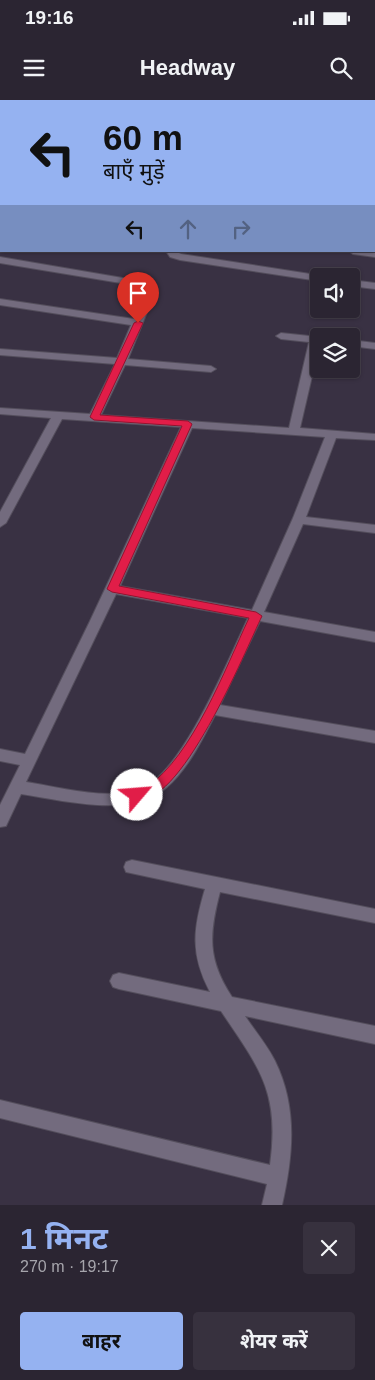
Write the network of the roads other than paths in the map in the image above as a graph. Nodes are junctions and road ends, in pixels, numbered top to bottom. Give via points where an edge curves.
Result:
1 (171, 252) edge
2 (360, 252) edge
3 (375, 254) edge
4 (0, 260) edge
5 (310, 277) edge
6 (360, 284) edge
7 (375, 286) edge
8 (0, 302) edge
9 (138, 323) junction
10 (281, 336) dead end
11 (310, 339) edge
12 (360, 345) edge
13 (375, 346) edge
14 (0, 352) edge
15 (122, 360) junction
16 (211, 368) dead end
17 (310, 368) edge
18 (0, 411) edge
19 (58, 415) junction
20 (94, 417) junction
21 (188, 424) junction
22 (294, 431) junction
23 (332, 434) junction
24 (375, 437) edge
25 (300, 520) junction
26 (0, 523) edge
27 (375, 529) edge
28 (112, 589) junction
29 (256, 616) junction
30 (375, 637) edge
31 (211, 709) junction
32 (375, 737) edge
33 (0, 756) edge
34 (29, 761) junction
35 (16, 786) junction
36 (0, 821) edge
37 (132, 867) dead end
38 (214, 884) junction
39 (375, 916) edge
40 (119, 981) dead end
41 (227, 1004) junction
42 (375, 1035) edge
43 (0, 1109) edge
44 (278, 1177) junction
45 (272, 1205) edge

1 - 5 street via 173,256
2 - 3 street
4 - 9 street via 149,285 151,290
6 - 7 street
8 - 9 street
9 - 15 street
10 - 11 street
12 - 13 street
14 - 15 street
15 - 16 street
15 - 20 street
17 - 22 street
18 - 19 street
19 - 20 street
19 - 26 street
20 - 21 street
21 - 22 street
21 - 28 street
22 - 23 street
23 - 24 street
23 - 25 street
25 - 27 street
25 - 29 street
28 - 29 street
28 - 34 street
29 - 30 street
29 - 31 street
31 - 32 street
31 - 35 street via 190,749 167,777 149,792 125,798 102,798
33 - 34 street
34 - 35 street
35 - 36 street
37 - 38 street
38 - 39 street
38 - 41 street via 203,947 209,970
40 - 41 street
41 - 42 street
41 - 44 street via 268,1068 280,1105 284,1143
43 - 44 street
44 - 45 street

